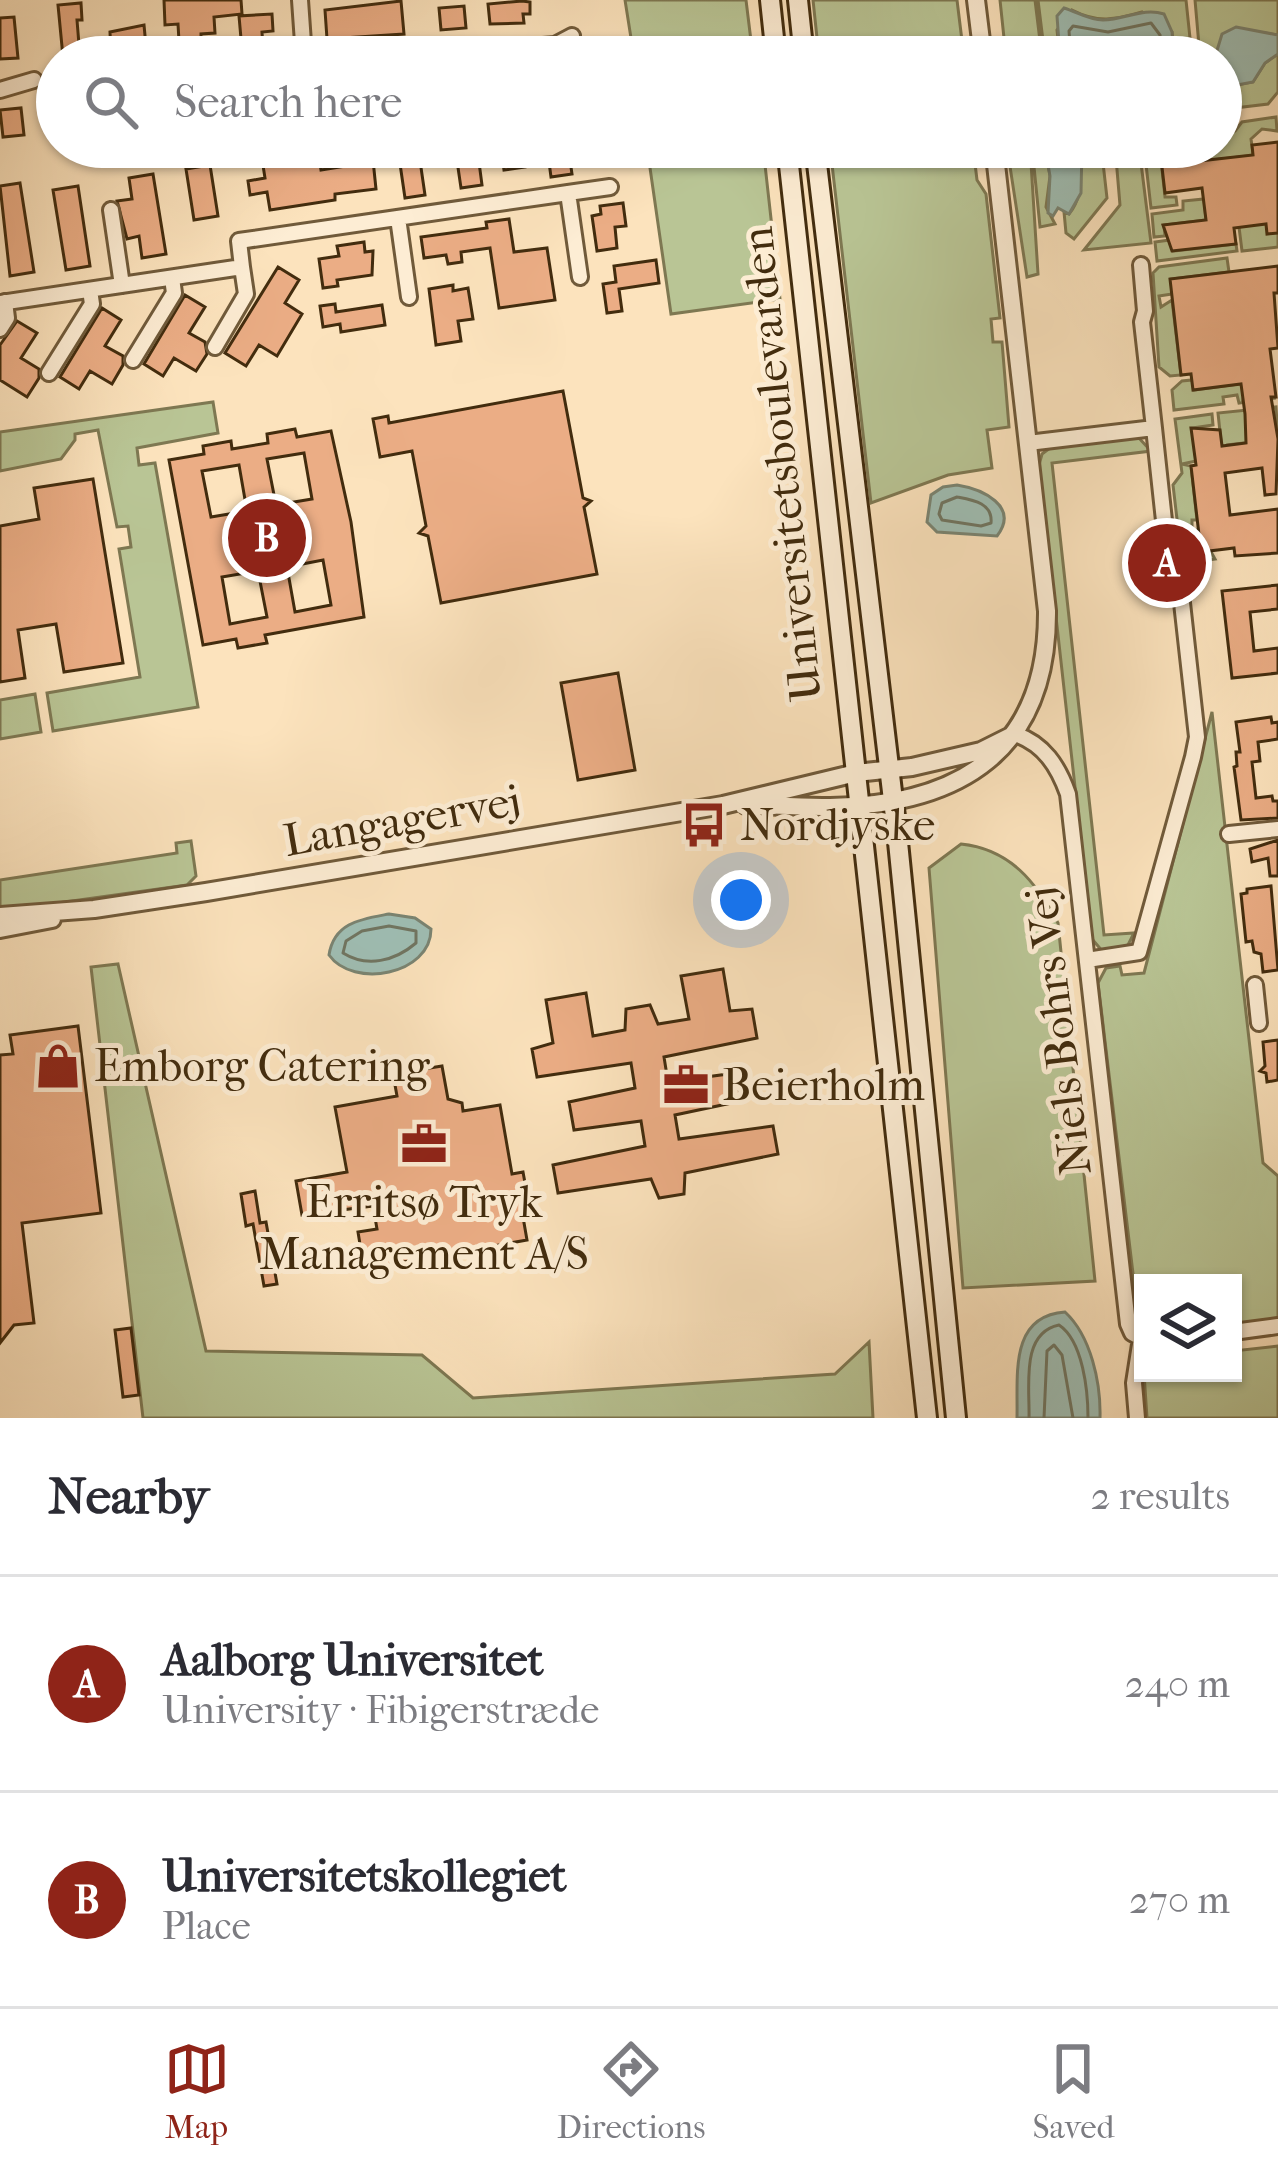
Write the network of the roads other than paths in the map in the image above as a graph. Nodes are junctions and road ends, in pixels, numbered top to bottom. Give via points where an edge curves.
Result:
1 (300, 0) edge
2 (770, 0) edge
3 (798, 0) edge
4 (976, 0) edge
5 (303, 36) edge
6 (774, 36) edge
7 (802, 36) edge
8 (980, 36) edge
9 (34, 80) dead end
10 (0, 90) edge
11 (790, 168) edge
12 (817, 168) edge
13 (996, 168) edge
14 (610, 187) dead end
15 (568, 194) junction
16 (111, 210) dead end
17 (398, 218) junction
18 (1141, 265) dead end
19 (242, 267) junction
20 (580, 277) dead end
21 (172, 278) junction
22 (122, 285) junction
23 (90, 290) junction
24 (409, 297) dead end
25 (2, 303) edge
26 (0, 329) edge
27 (215, 347) dead end
28 (133, 360) dead end
29 (49, 373) dead end
30 (1154, 428) junction
31 (1028, 443) junction
32 (1015, 734) junction
33 (872, 772) junction
34 (877, 802) junction
35 (723, 805) junction
36 (1278, 829) edge
37 (1229, 835) dead end
38 (94, 909) junction
39 (0, 916) edge
40 (0, 928) edge
41 (1088, 960) junction
42 (1255, 985) dead end
43 (1278, 1000) edge
44 (1257, 1002) junction
45 (1259, 1023) dead end
46 (1278, 1326) edge
47 (1134, 1330) edge
48 (1242, 1331) edge
49 (1134, 1382) edge
50 (927, 1418) edge
51 (956, 1418) edge
52 (1137, 1418) edge

1 - 5 street
2 - 6 main road
3 - 7 main road
4 - 8 street
9 - 10 street
11 - 33 main road, Universitetsboulevarden
12 - 33 main road, Universitetsboulevarden
13 - 31 street
14 - 15 street
15 - 17 street
15 - 20 street
16 - 22 street
17 - 19 street via 238,241
17 - 24 street
18 - 30 street
19 - 21 street
19 - 27 street via 247,294
21 - 22 street
21 - 28 street via 174,293
22 - 23 street
23 - 25 street
23 - 29 street via 92,304
25 - 26 street via 7,318
30 - 31 street
30 - 41 street via 1197,737 1139,952
31 - 32 street via 1047,646 1034,704
32 - 33 street via 981,751
32 - 34 street via 985,766 934,791
32 - 41 street, Niels Bohrs Vej via 1059,768 1068,794
33 - 34 main road
33 - 34 main road
33 - 35 street, Langagervej
34 - 35 street, Langagervej
34 - 50 main road
34 - 51 main road
35 - 38 street, Langagervej
36 - 37 street
38 - 39 street, Langagervej
38 - 40 street, Langagervej
41 - 47 street, Niels Bohrs Vej
42 - 44 street
43 - 44 street
44 - 45 street
46 - 48 street
49 - 52 street, Niels Bohrs Vej

